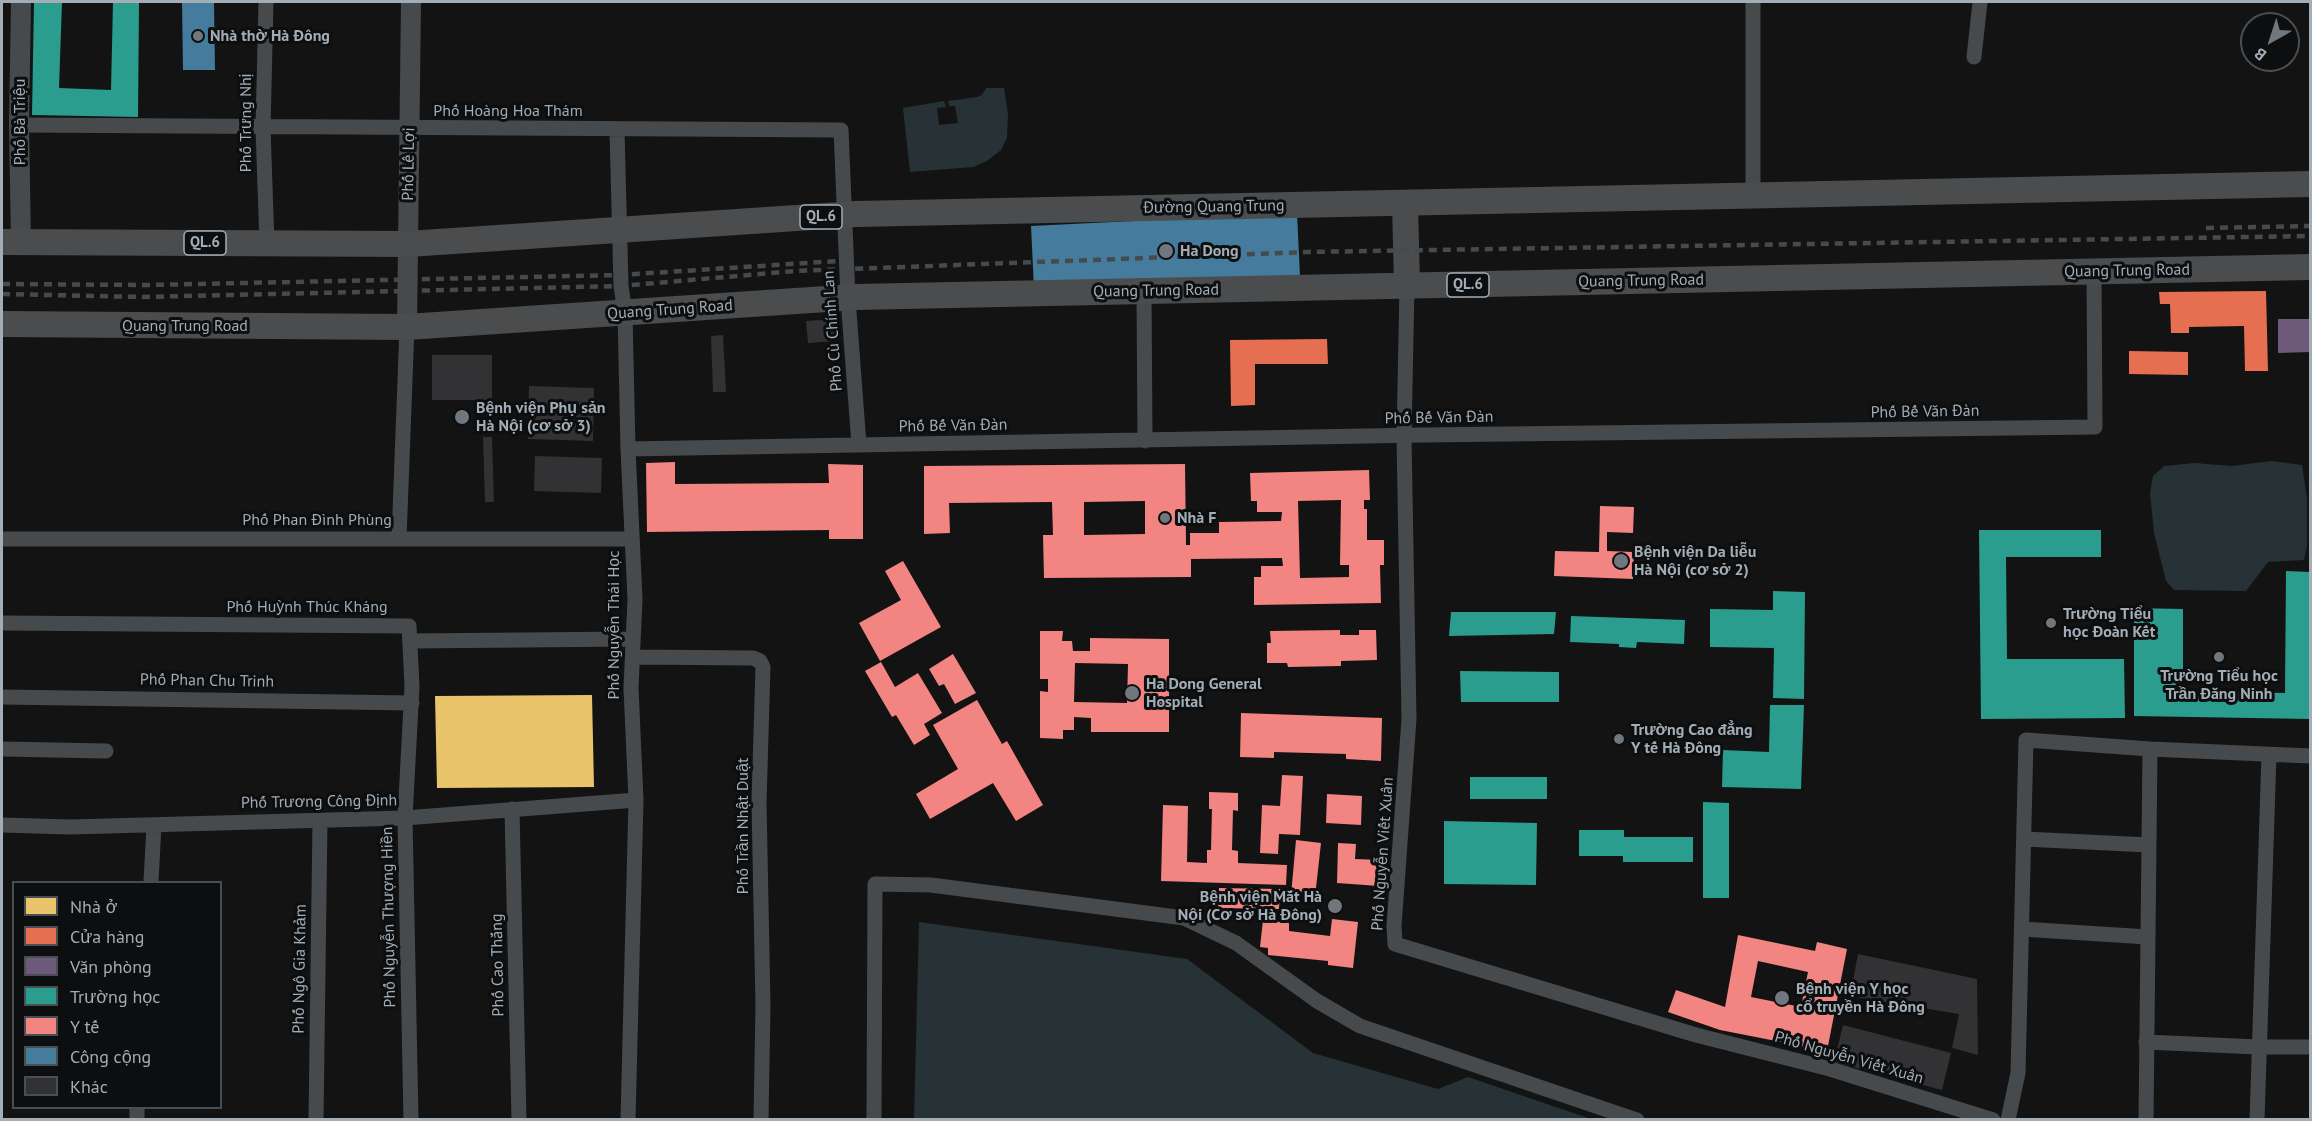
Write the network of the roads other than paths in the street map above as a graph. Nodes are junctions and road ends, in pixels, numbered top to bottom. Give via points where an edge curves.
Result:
1 (21, 2) edge
2 (266, 2) edge
3 (411, 2) edge
4 (1753, 2) edge
5 (1980, 2) edge
6 (1974, 57) dead end
7 (19, 125) junction
8 (262, 128) junction
9 (410, 129) junction
10 (617, 130) junction
11 (2310, 184) edge
12 (1753, 196) junction
13 (1405, 203) junction
14 (846, 215) junction
15 (620, 230) junction
16 (11, 242) edge
17 (267, 244) junction
18 (408, 244) junction
19 (2310, 267) edge
20 (2094, 272) junction
21 (1407, 286) junction
22 (1144, 291) junction
23 (848, 298) junction
24 (625, 313) junction
25 (2, 324) edge
26 (407, 327) junction
27 (1404, 437) junction
28 (1145, 441) junction
29 (859, 445) junction
30 (627, 449) junction
31 (2, 539) edge
32 (399, 539) junction
33 (632, 539) junction
34 (2, 623) edge
35 (633, 639) junction
36 (410, 641) junction
37 (633, 657) junction
38 (2, 697) edge
39 (412, 703) junction
40 (2, 749) edge
41 (2150, 749) junction
42 (106, 751) dead end
43 (2269, 755) junction
44 (2310, 756) edge
45 (636, 800) junction
46 (512, 809) junction
47 (405, 818) junction
48 (320, 820) junction
49 (2, 825) edge
50 (154, 825) junction
51 (2024, 840) junction
52 (2149, 844) junction
53 (151, 881) edge
54 (2022, 929) junction
55 (2148, 937) junction
56 (2146, 1042) junction
57 (2258, 1047) junction
58 (2310, 1047) edge
59 (316, 1119) edge
60 (411, 1119) edge
61 (519, 1119) edge
62 (628, 1119) edge
63 (761, 1119) edge
64 (873, 1119) edge
65 (1637, 1119) edge
66 (1993, 1119) edge
67 (2008, 1119) edge
68 (2146, 1119) edge
69 (2257, 1119) edge

1 - 7 street, Phố Bà Triệu
2 - 8 street, Phố Trưng Nhị
3 - 9 street, Phố Lê Lợi
4 - 12 street
5 - 6 street
7 - 8 street, Phố Hoàng Hoa Thám
7 - 16 street, Phố Bà Triệu
8 - 9 street, Phố Hoàng Hoa Thám
8 - 17 street, Phố Trưng Nhị
9 - 10 street, Phố Hoàng Hoa Thám
9 - 18 street, Phố Lê Lợi
10 - 14 street, Phố Hoàng Hoa Thám via 841,130
10 - 15 street, Phố Nguyễn Thái Học
11 - 12 highway
12 - 13 highway
13 - 14 highway, Đường Quang Trung / QL.6
13 - 21 highway
14 - 15 highway, QL.6
14 - 23 street, Phố Cù Chính Lan
15 - 18 highway, QL.6
15 - 24 street, Phố Nguyễn Thái Học
16 - 17 highway, QL.6
17 - 18 highway, QL.6
18 - 26 street, Phố Lê Lợi
19 - 20 highway, Quang Trung Road / QL.6
20 - 21 highway, Quang Trung Road / QL.6
20 - 27 street, Phố Bế Văn Đàn via 2095,427
21 - 22 highway, Quang Trung Road / QL.6
21 - 27 street, Phố Nguyễn Viết Xuân
22 - 23 highway, Quang Trung Road / QL.6
22 - 28 street
23 - 24 highway, Quang Trung Road / QL.6
23 - 29 street, Phố Cù Chính Lan
24 - 26 highway, Quang Trung Road / QL.6
24 - 30 street, Phố Nguyễn Thái Học
25 - 26 highway, Quang Trung Road / QL.6
26 - 32 street
27 - 28 street, Phố Bế Văn Đàn
27 - 66 street, Phố Nguyễn Viết Xuân via 1409,719 1395,944
28 - 29 street, Phố Bế Văn Đàn
29 - 30 street, Phố Bế Văn Đàn
30 - 33 street, Phố Nguyễn Thái Học
31 - 32 street, Phố Phan Đình Phùng
32 - 33 street, Phố Phan Đình Phùng
33 - 35 street, Phố Nguyễn Thái Học
34 - 36 street, Phố Huỳnh Thúc Kháng via 409,626
35 - 36 street
35 - 37 street, Phố Nguyễn Thái Học
36 - 39 street, Phố Nguyễn Thượng Hiền
37 - 45 street, Phố Nguyễn Thái Học
37 - 63 street, Phố Trần Nhật Duật via 753,658 763,667 759,802
38 - 39 street, Phố Phan Chu Trinh
39 - 47 street, Phố Nguyễn Thượng Hiền
40 - 42 street
41 - 43 street
41 - 51 street via 2026,740
41 - 52 street
43 - 44 street
43 - 57 street
45 - 46 street, Phố Trương Công Định
45 - 62 street, Phố Nguyễn Thái Học
46 - 47 street, Phố Trương Công Định
46 - 61 street, Phố Cao Thắng
47 - 48 street, Phố Trương Công Định
47 - 60 street, Phố Nguyễn Thượng Hiền
48 - 50 street, Phố Trương Công Định
48 - 59 street, Phố Ngô Gia Khảm
49 - 50 street, Phố Trương Công Định
50 - 53 street
51 - 52 street
51 - 54 street
52 - 55 street
54 - 55 street
54 - 67 street via 2018,1073
55 - 56 street
56 - 57 street
56 - 68 street
57 - 58 street
57 - 69 street
64 - 65 street via 874,884 931,885 1184,918 1236,943 1317,1001 1360,1026

